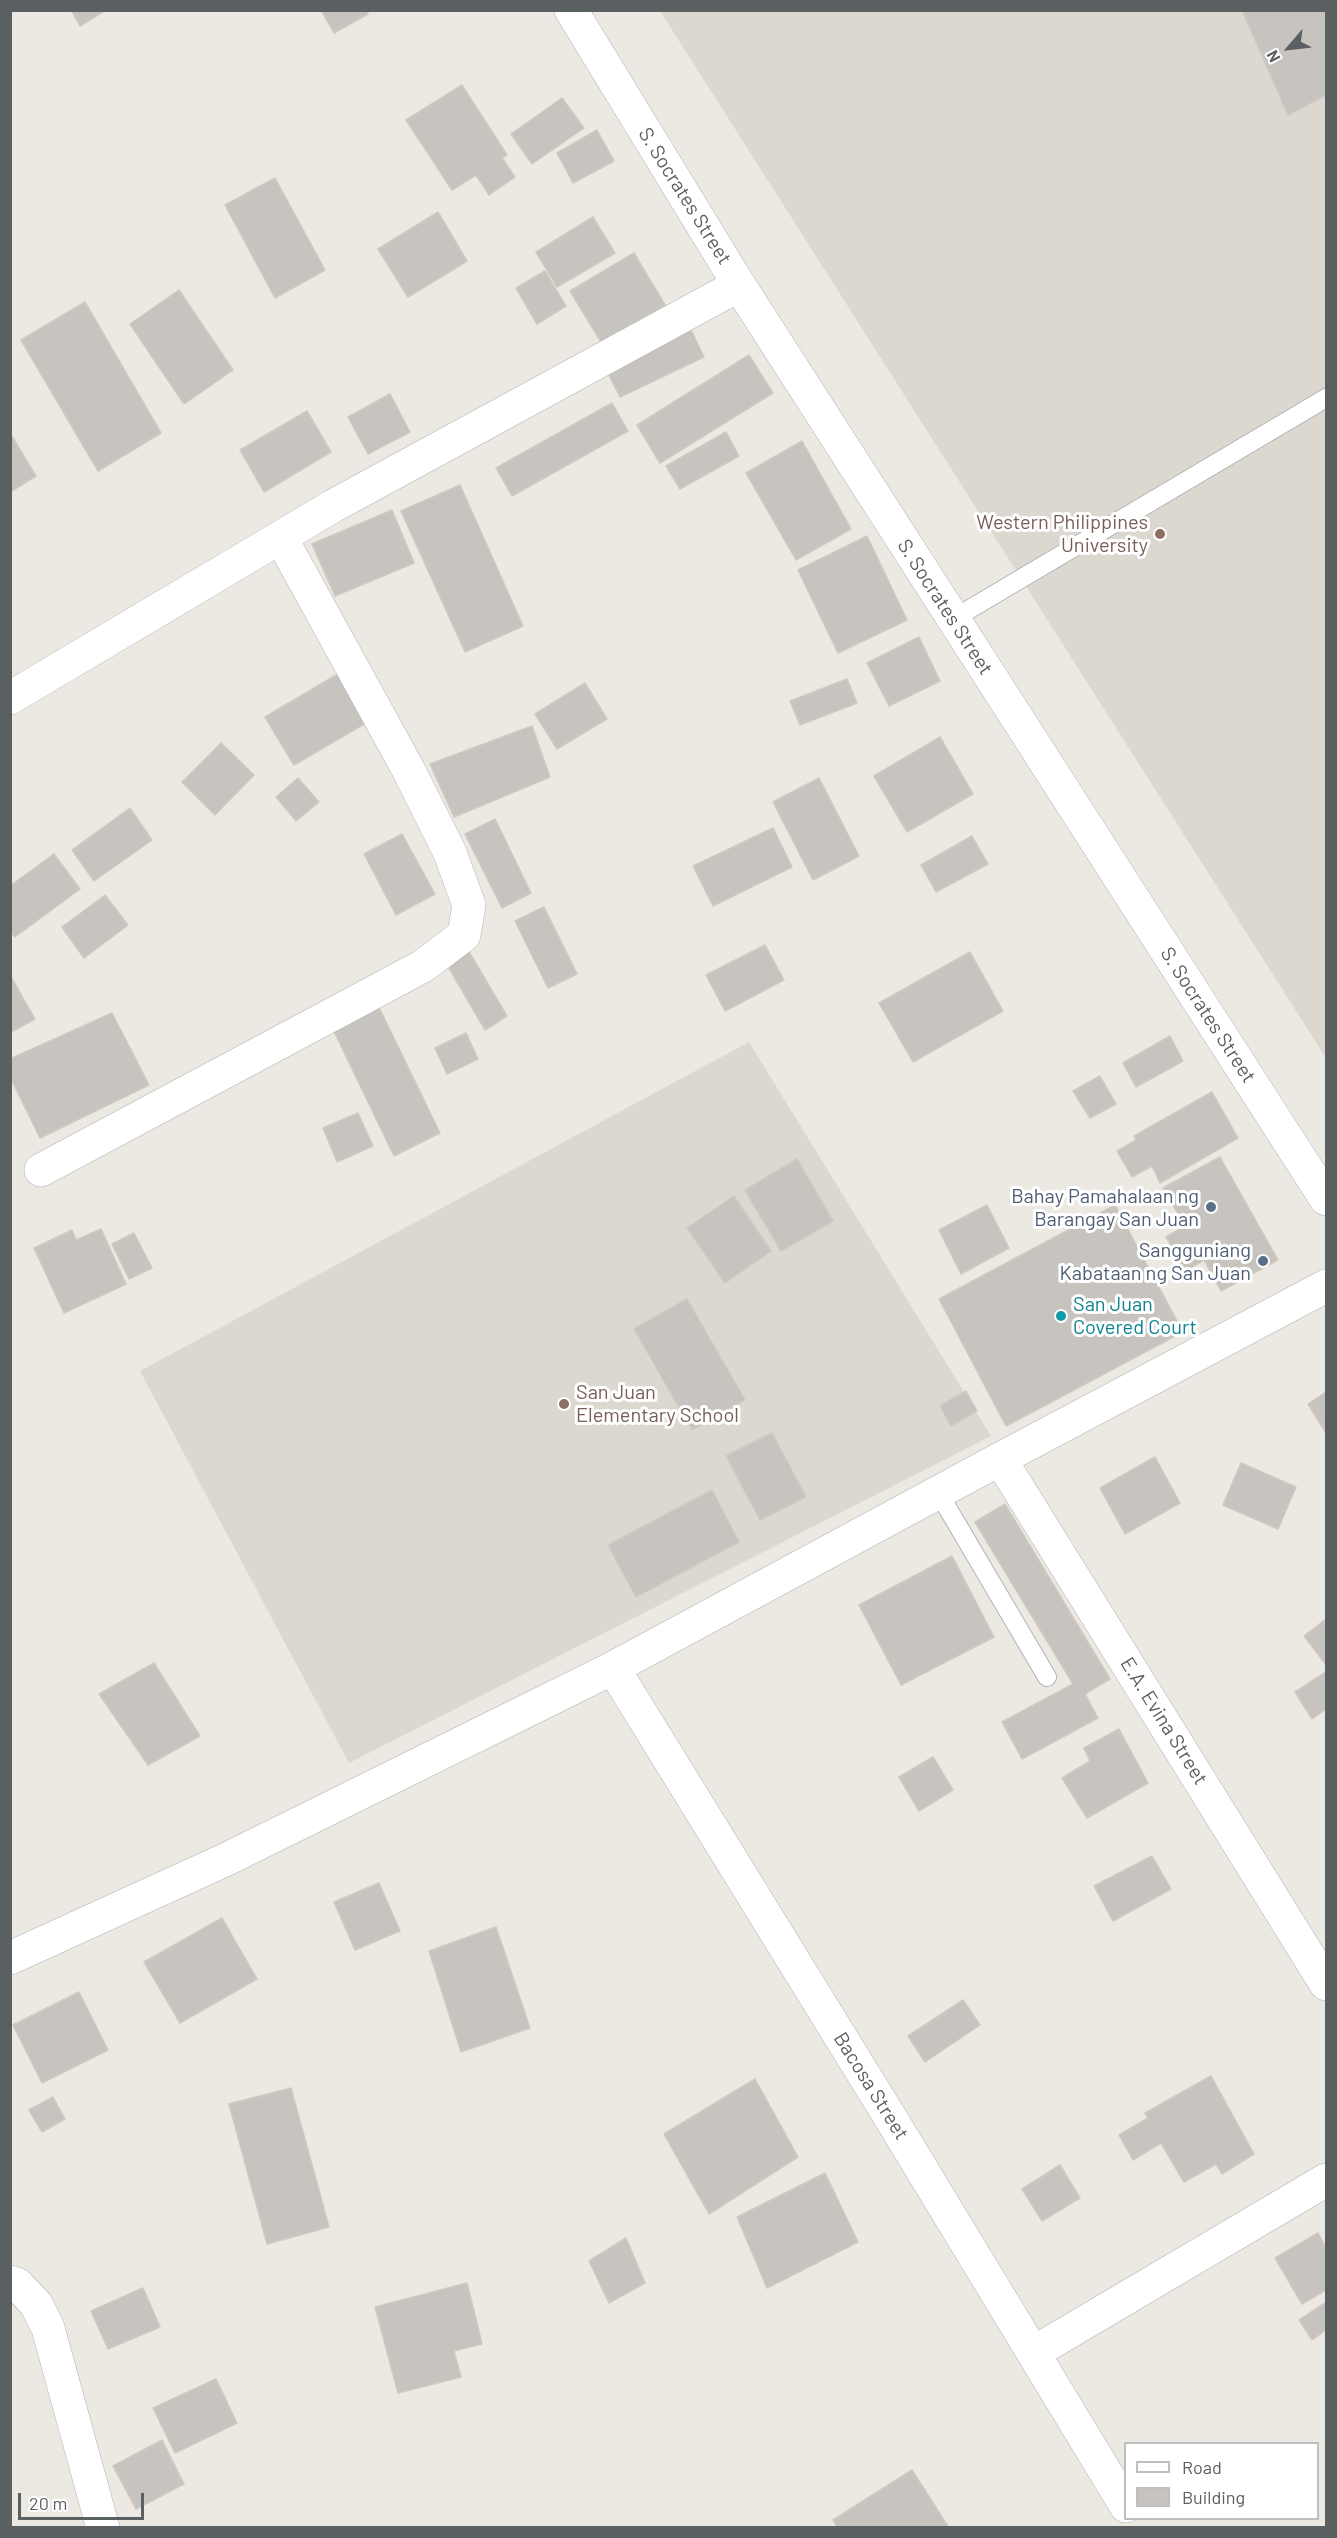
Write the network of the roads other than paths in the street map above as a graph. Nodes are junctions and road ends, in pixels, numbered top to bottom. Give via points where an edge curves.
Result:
1 (571, 10) edge
2 (739, 285) junction
3 (1326, 398) edge
4 (281, 538) junction
5 (952, 619) junction
6 (10, 698) edge
7 (40, 1170) dead end
8 (1326, 1199) edge
9 (1326, 1286) edge
10 (1000, 1459) junction
11 (938, 1492) junction
12 (613, 1668) junction
13 (1047, 1677) dead end
14 (10, 1958) edge
15 (1326, 1984) edge
16 (1326, 2180) edge
17 (10, 2282) edge
18 (1033, 2353) junction
19 (1124, 2504) edge
20 (103, 2528) edge

1 - 2 street, S. Socrates Street
2 - 4 street
2 - 5 street, S. Socrates Street
3 - 5 lane
4 - 6 street
4 - 7 street via 450,853 469,905 464,935 423,966
5 - 8 street, S. Socrates Street
9 - 10 street
10 - 11 street
10 - 15 street, E.A. Evina Street
11 - 12 street
11 - 13 lane
12 - 14 street via 227,1858
12 - 18 street, Bacosa Street
16 - 18 street
17 - 20 street via 17,2283 36,2304 48,2328
18 - 19 street, Bacosa Street

